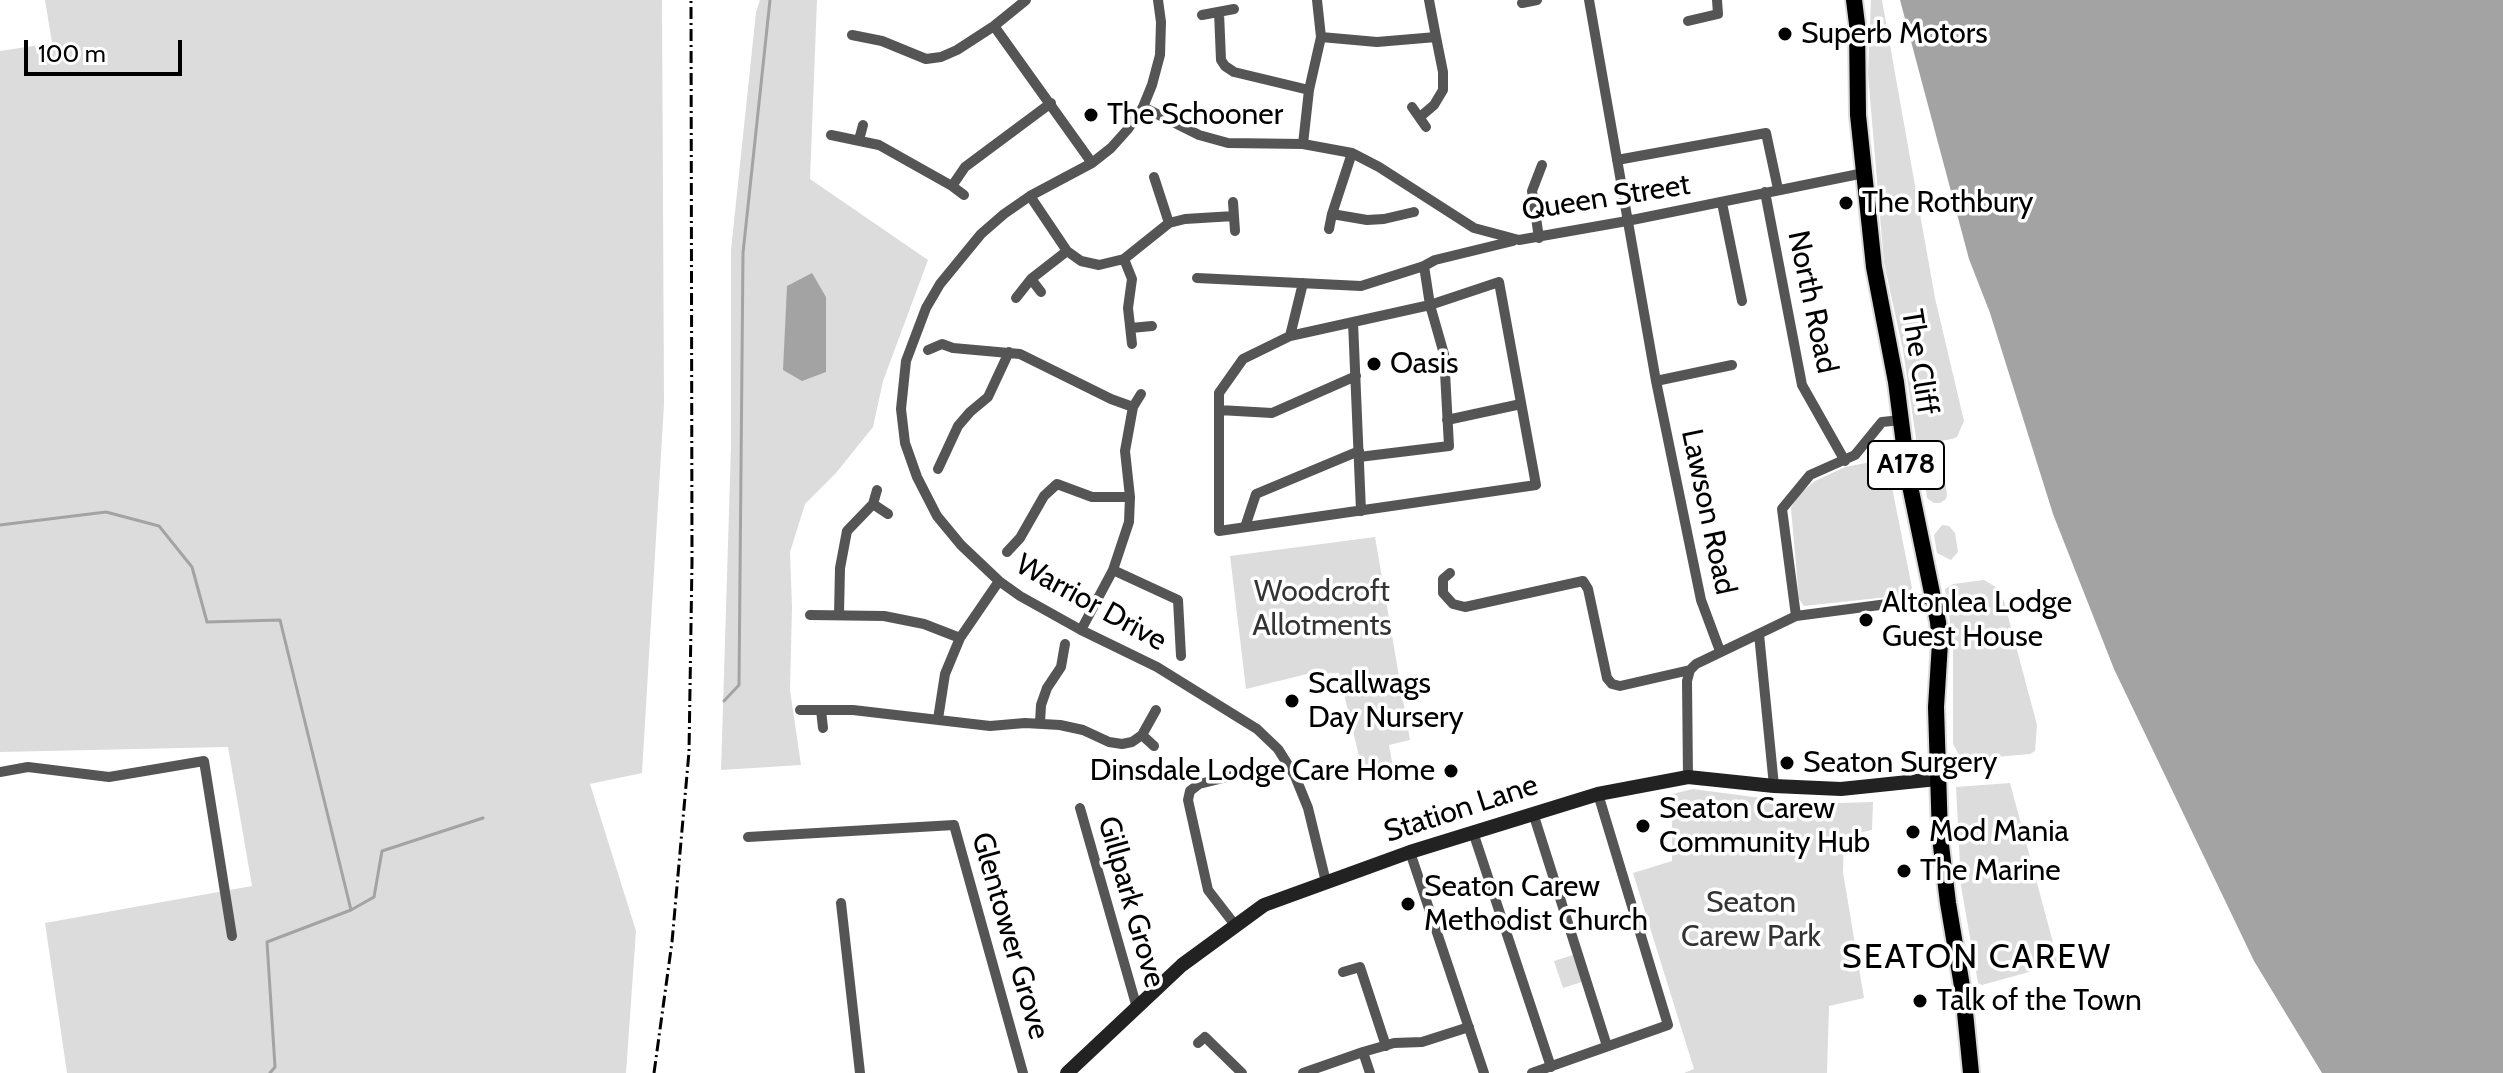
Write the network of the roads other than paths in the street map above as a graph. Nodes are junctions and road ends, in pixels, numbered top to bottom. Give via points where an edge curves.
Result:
1 (1026, 0) edge
2 (1158, 0) edge
3 (1317, 0) edge
4 (1429, 0) edge
5 (1537, 0) edge
6 (1589, 0) edge
7 (1717, 0) edge
8 (1854, 0) edge
9 (1522, 3) dead end
10 (1234, 9) dead end
11 (1219, 12) junction
12 (1202, 15) dead end
13 (1688, 21) dead end
14 (994, 26) junction
15 (852, 35) dead end
16 (1321, 37) junction
17 (1436, 37) junction
18 (1309, 90) junction
19 (1051, 103) junction
20 (1143, 107) junction
21 (1412, 107) dead end
22 (1420, 117) junction
23 (863, 125) dead end
24 (1426, 127) dead end
25 (831, 135) dead end
26 (859, 140) junction
27 (1303, 144) junction
28 (1352, 153) junction
29 (1617, 160) junction
30 (1092, 163) junction
31 (1542, 165) dead end
32 (1864, 173) junction
33 (1154, 177) dead end
34 (952, 186) junction
35 (1778, 189) junction
36 (1765, 192) junction
37 (964, 195) dead end
38 (1030, 196) junction
39 (1233, 202) dead end
40 (1393, 202) dead end
41 (1722, 203) junction
42 (1414, 212) dead end
43 (1332, 214) junction
44 (1234, 216) junction
45 (1397, 216) junction
46 (1627, 221) junction
47 (1169, 223) junction
48 (1329, 229) dead end
49 (1235, 231) dead end
50 (1539, 238) junction
51 (1519, 240) junction
52 (1067, 251) junction
53 (1124, 259) junction
54 (1424, 266) junction
55 (1197, 278) dead end
56 (1031, 279) junction
57 (1303, 283) junction
58 (1041, 292) dead end
59 (1016, 298) dead end
60 (1742, 301) dead end
61 (1430, 305) junction
62 (1353, 322) junction
63 (1152, 326) dead end
64 (1131, 328) junction
65 (1290, 336) junction
66 (1132, 344) dead end
67 (928, 350) dead end
68 (1009, 352) junction
69 (1732, 365) dead end
70 (1356, 376) junction
71 (1656, 381) junction
72 (1141, 394) dead end
73 (1521, 404) junction
74 (1133, 407) junction
75 (1219, 410) junction
76 (1447, 420) junction
77 (1901, 420) junction
78 (934, 444) dead end
79 (947, 450) junction
80 (1359, 454) junction
81 (1845, 461) junction
82 (938, 469) dead end
83 (877, 490) dead end
84 (1130, 497) junction
85 (873, 504) junction
86 (1361, 511) junction
87 (888, 514) dead end
88 (1245, 527) junction
89 (1007, 552) dead end
90 (1113, 570) junction
91 (1450, 573) dead end
92 (999, 581) junction
93 (1933, 598) junction
94 (839, 614) junction
95 (810, 615) dead end
96 (1796, 616) junction
97 (1081, 630) junction
98 (1759, 634) junction
99 (960, 638) junction
100 (1065, 644) dead end
101 (1720, 651) junction
102 (1181, 656) dead end
103 (1061, 667) junction
104 (1690, 670) junction
105 (1074, 672) dead end
106 (800, 710) dead end
107 (821, 710) junction
108 (1156, 710) dead end
109 (938, 719) junction
110 (1040, 723) junction
111 (823, 728) dead end
112 (1142, 735) junction
113 (1154, 746) dead end
114 (0, 772) edge
115 (1240, 774) dead end
116 (1688, 777) junction
117 (1937, 779) junction
118 (1774, 786) junction
119 (1598, 794) junction
120 (1080, 808) dead end
121 (1533, 813) junction
122 (1473, 832) junction
123 (748, 837) dead end
124 (1410, 852) junction
125 (1326, 882) junction
126 (841, 903) dead end
127 (1235, 925) junction
128 (232, 936) dead end
129 (1343, 972) dead end
130 (1137, 1008) junction
131 (1469, 1027) junction
132 (1198, 1043) dead end
133 (1386, 1046) junction
134 (1607, 1046) junction
135 (1363, 1052) junction
136 (1551, 1067) junction
137 (860, 1073) edge
138 (1023, 1073) edge
139 (1067, 1073) edge
140 (1242, 1073) edge
141 (1303, 1073) edge
142 (1370, 1073) edge
143 (1484, 1073) edge
144 (1532, 1073) edge
145 (1971, 1073) edge

1 - 14 street
2 - 20 street, Warrior Drive via 1160,55
3 - 16 street
4 - 17 street
5 - 9 street
6 - 29 street, Lawson Road
7 - 13 street via 1718,14
8 - 32 main road, The Cliff / A178
10 - 11 street
11 - 12 street
11 - 18 street via 1225,66
14 - 15 street via 957,50 926,59
14 - 19 street
16 - 17 street via 1377,42
16 - 18 street
17 - 22 street via 1443,90
18 - 27 street
19 - 30 street
19 - 34 street via 965,167
20 - 27 street, Queen Street via 1228,143
20 - 30 street, Warrior Drive
21 - 22 street
22 - 24 street
23 - 26 street
25 - 26 street
26 - 34 street via 890,150
27 - 28 street, Queen Street
28 - 43 street
28 - 51 street, Queen Street via 1474,228
29 - 35 street via 1766,133
29 - 46 street, Lawson Road
30 - 38 street, Warrior Drive
31 - 50 street via 1532,191
32 - 35 street, Queen Street
32 - 77 main road, The Cliff / A178 via 1874,267
33 - 47 street
34 - 37 street
35 - 36 street, Queen Street
36 - 41 street, Queen Street
36 - 81 street, North Road via 1802,385
38 - 52 street
38 - 92 street, Warrior Drive via 981,234 940,284 911,343 902,394 905,443 937,516
39 - 44 street
40 - 45 street
41 - 46 street, Queen Street
41 - 60 street
42 - 45 street
43 - 45 street via 1367,220
43 - 48 street
44 - 47 street
44 - 49 street
46 - 50 street, Queen Street
46 - 71 street, Lawson Road
47 - 53 street
50 - 51 street, Queen Street
51 - 54 street
52 - 53 street via 1099,265
52 - 56 street
53 - 64 street via 1132,279
54 - 57 street via 1361,286
54 - 61 street
55 - 57 street
56 - 58 street
56 - 59 street
57 - 65 street
61 - 62 street
61 - 73 street via 1499,282
61 - 76 street via 1444,354
62 - 65 street
62 - 70 street
63 - 64 street
64 - 66 street
65 - 75 street via 1243,359 1219,393
67 - 68 street via 942,344
68 - 74 street
68 - 79 street via 988,397 958,426
69 - 71 street
70 - 75 street via 1272,413
70 - 80 street
71 - 101 street, Lawson Road via 1701,600
72 - 74 street
73 - 76 street
73 - 86 street via 1536,485
74 - 84 street via 1125,451
75 - 88 street via 1219,531
76 - 80 street via 1449,446
77 - 81 street via 1882,422
77 - 93 main road, The Cliff / A178
78 - 79 street
79 - 82 street
80 - 86 street
80 - 88 street via 1256,494
81 - 96 street via 1810,475 1782,509
83 - 85 street
84 - 89 street via 1092,497 1057,484
84 - 90 street via 1129,522
85 - 87 street
85 - 94 street via 847,531
86 - 88 street
90 - 97 street
90 - 102 street via 1178,600
91 - 104 street via 1443,579 1443,593 1465,607 1583,581 1612,684
92 - 97 street, Warrior Drive
92 - 99 street
93 - 96 street
93 - 117 main road, The Cliff / A178 via 1940,643
94 - 95 street
94 - 99 street via 884,616
96 - 98 street
97 - 125 street, Warrior Drive via 1157,667 1257,729 1278,749 1308,808
98 - 101 street
98 - 118 street
99 - 109 street via 945,674
100 - 103 street
101 - 104 street
103 - 105 street
103 - 110 street via 1047,688
104 - 116 street
106 - 107 street
107 - 109 street
107 - 111 street
108 - 112 street
109 - 110 street via 990,726
110 - 112 street via 1122,744
112 - 113 street
114 - 128 street via 28,767 109,777 204,761
115 - 127 street via 1199,784 1188,800 1208,890
116 - 118 main road, Station Lane
116 - 119 main road, Station Lane
117 - 118 main road, Station Lane via 1841,789
117 - 145 main road, A178
119 - 121 main road, Station Lane
119 - 134 street via 1668,1025
120 - 130 street, Gillpark Grove
121 - 122 main road, Station Lane
121 - 134 street
122 - 124 main road, Station Lane
122 - 136 street
123 - 138 street, Glentower Grove via 954,825
124 - 125 main road, Station Lane
124 - 131 street
125 - 127 main road, Station Lane via 1264,905
126 - 137 street
127 - 130 main road, Station Lane
129 - 133 street via 1360,967
130 - 139 main road, Station Lane
131 - 133 street via 1422,1042
131 - 143 street
132 - 140 street via 1205,1037
133 - 135 street
134 - 136 street
135 - 141 street
135 - 142 street
136 - 144 street

